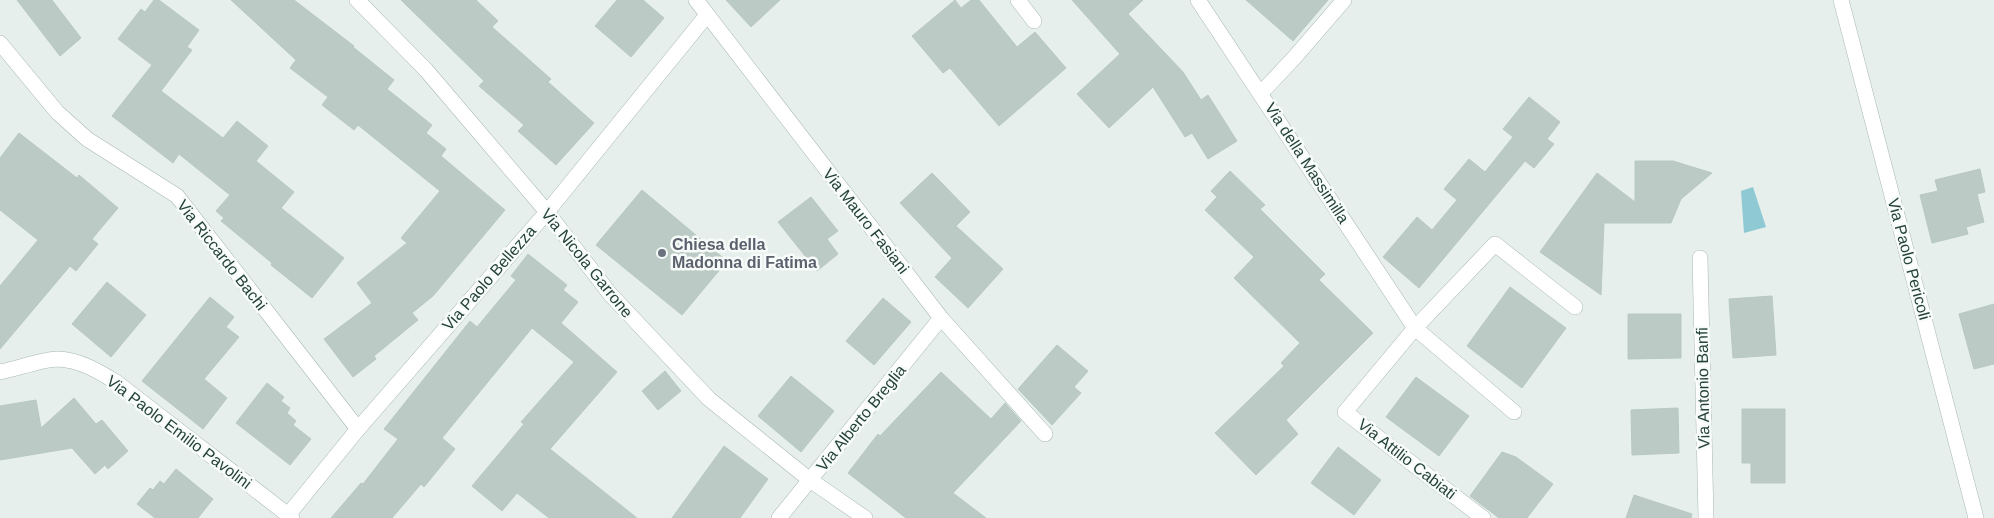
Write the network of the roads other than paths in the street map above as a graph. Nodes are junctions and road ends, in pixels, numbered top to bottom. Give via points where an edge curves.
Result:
1 (357, 0) edge
2 (696, 0) edge
3 (1018, 0) edge
4 (1198, 0) edge
5 (1344, 0) edge
6 (1841, 0) edge
7 (707, 15) junction
8 (1034, 21) dead end
9 (0, 43) edge
10 (1261, 93) junction
11 (547, 212) junction
12 (1700, 258) dead end
13 (1575, 307) dead end
14 (942, 318) junction
15 (1415, 328) junction
16 (0, 372) edge
17 (1514, 412) dead end
18 (358, 429) junction
19 (1045, 434) dead end
20 (810, 480) junction
21 (290, 516) edge
22 (779, 518) edge
23 (865, 518) edge
24 (1483, 518) edge
25 (1706, 518) edge
26 (1976, 518) edge

1 - 11 street, Via Nicola Garrone via 426,70
2 - 7 street, Via Mauro Fasiani
3 - 8 street
4 - 10 street, Via della Massimilla
5 - 10 street
6 - 26 street, Via Paolo Pericoli
7 - 11 street, Via Paolo Bellezza
7 - 14 street, Via Mauro Fasiani
9 - 18 street, Via Riccardo Bachi via 57,112 87,139 177,196
10 - 15 street, Via della Massimilla
11 - 18 street, Via Paolo Bellezza
11 - 20 street, Via Nicola Garrone via 610,294 709,400
12 - 25 street, Via Antonio Banfi
13 - 15 street via 1496,244
14 - 19 street, Via Mauro Fasiani
14 - 20 street, Via Alberto Breglia
15 - 17 street, Via della Massimilla
15 - 24 street, Via Attilio Cabiati via 1345,412
16 - 21 street, Via Paolo Emilio Pavolini via 57,359 94,368
18 - 21 street, Via Paolo Bellezza
20 - 22 street, Via Alberto Breglia
20 - 23 street, Via Nicola Garrone

